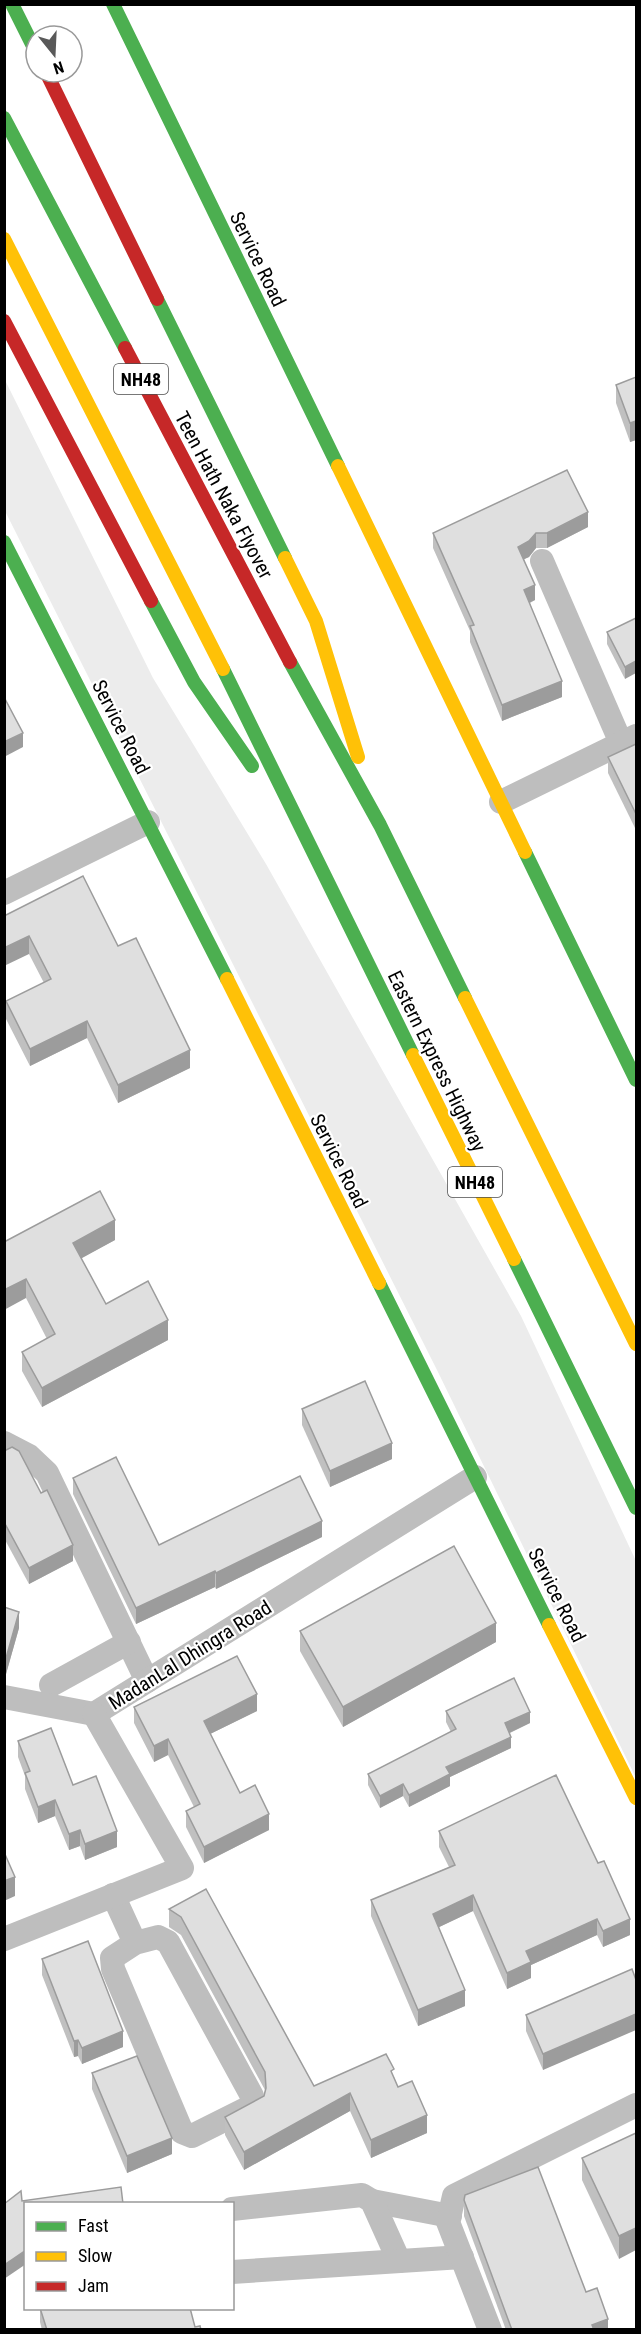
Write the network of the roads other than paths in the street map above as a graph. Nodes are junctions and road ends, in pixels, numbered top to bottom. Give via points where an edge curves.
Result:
1 (12, 4) edge
2 (113, 4) edge
3 (24, 28) edge
4 (52, 84) edge
5 (4, 118) edge
6 (4, 239) edge
7 (4, 321) edge
8 (4, 542) edge
9 (542, 561) dead end
10 (629, 740) edge
11 (501, 802) junction
12 (148, 822) junction
13 (380, 825) junction
14 (314, 856) junction
15 (4, 893) edge
16 (636, 1080) edge
17 (636, 1344) edge
18 (4, 1443) edge
19 (475, 1477) junction
20 (636, 1508) edge
21 (129, 1642) junction
22 (147, 1681) junction
23 (51, 1685) dead end
24 (4, 1697) edge
25 (94, 1714) junction
26 (636, 1798) edge
27 (113, 1895) junction
28 (4, 1939) edge
29 (135, 1943) junction
30 (636, 2105) edge
31 (372, 2201) junction
32 (234, 2209) edge
33 (450, 2216) junction
34 (462, 2257) junction
35 (399, 2261) junction
36 (234, 2272) edge
37 (490, 2330) edge

1 - 3 main road
2 - 11 main road, Service Road
4 - 13 main road via 316,621
5 - 13 main road, Teen Hath Naka Flyover / NH48 via 278,640
6 - 14 main road, NH48 via 222,666
7 - 14 main road via 194,682
8 - 12 main road, Service Road
9 - 10 street
10 - 11 street
11 - 16 main road, Service Road
12 - 15 street
12 - 19 main road, Service Road
13 - 17 main road, NH48
14 - 20 main road, Eastern Express Highway / NH48
18 - 21 street via 29,1456 47,1473
19 - 22 street, MadanLal Dhingra Road
19 - 26 main road, Service Road
21 - 22 street
21 - 23 street
22 - 25 street, MadanLal Dhingra Road
24 - 25 street
25 - 27 street, MadanLal Dhingra Road via 182,1868
27 - 28 street, MadanLal Dhingra Road
27 - 29 street
29 - 29 street via 158,1937 168,1942 252,2096 252,2106 192,2136 182,2132 138,2057 112,1958
30 - 33 street via 454,2196
31 - 32 street via 362,2195
31 - 33 street
31 - 35 street
33 - 34 street via 448,2223
34 - 35 street
34 - 37 street
35 - 36 street

